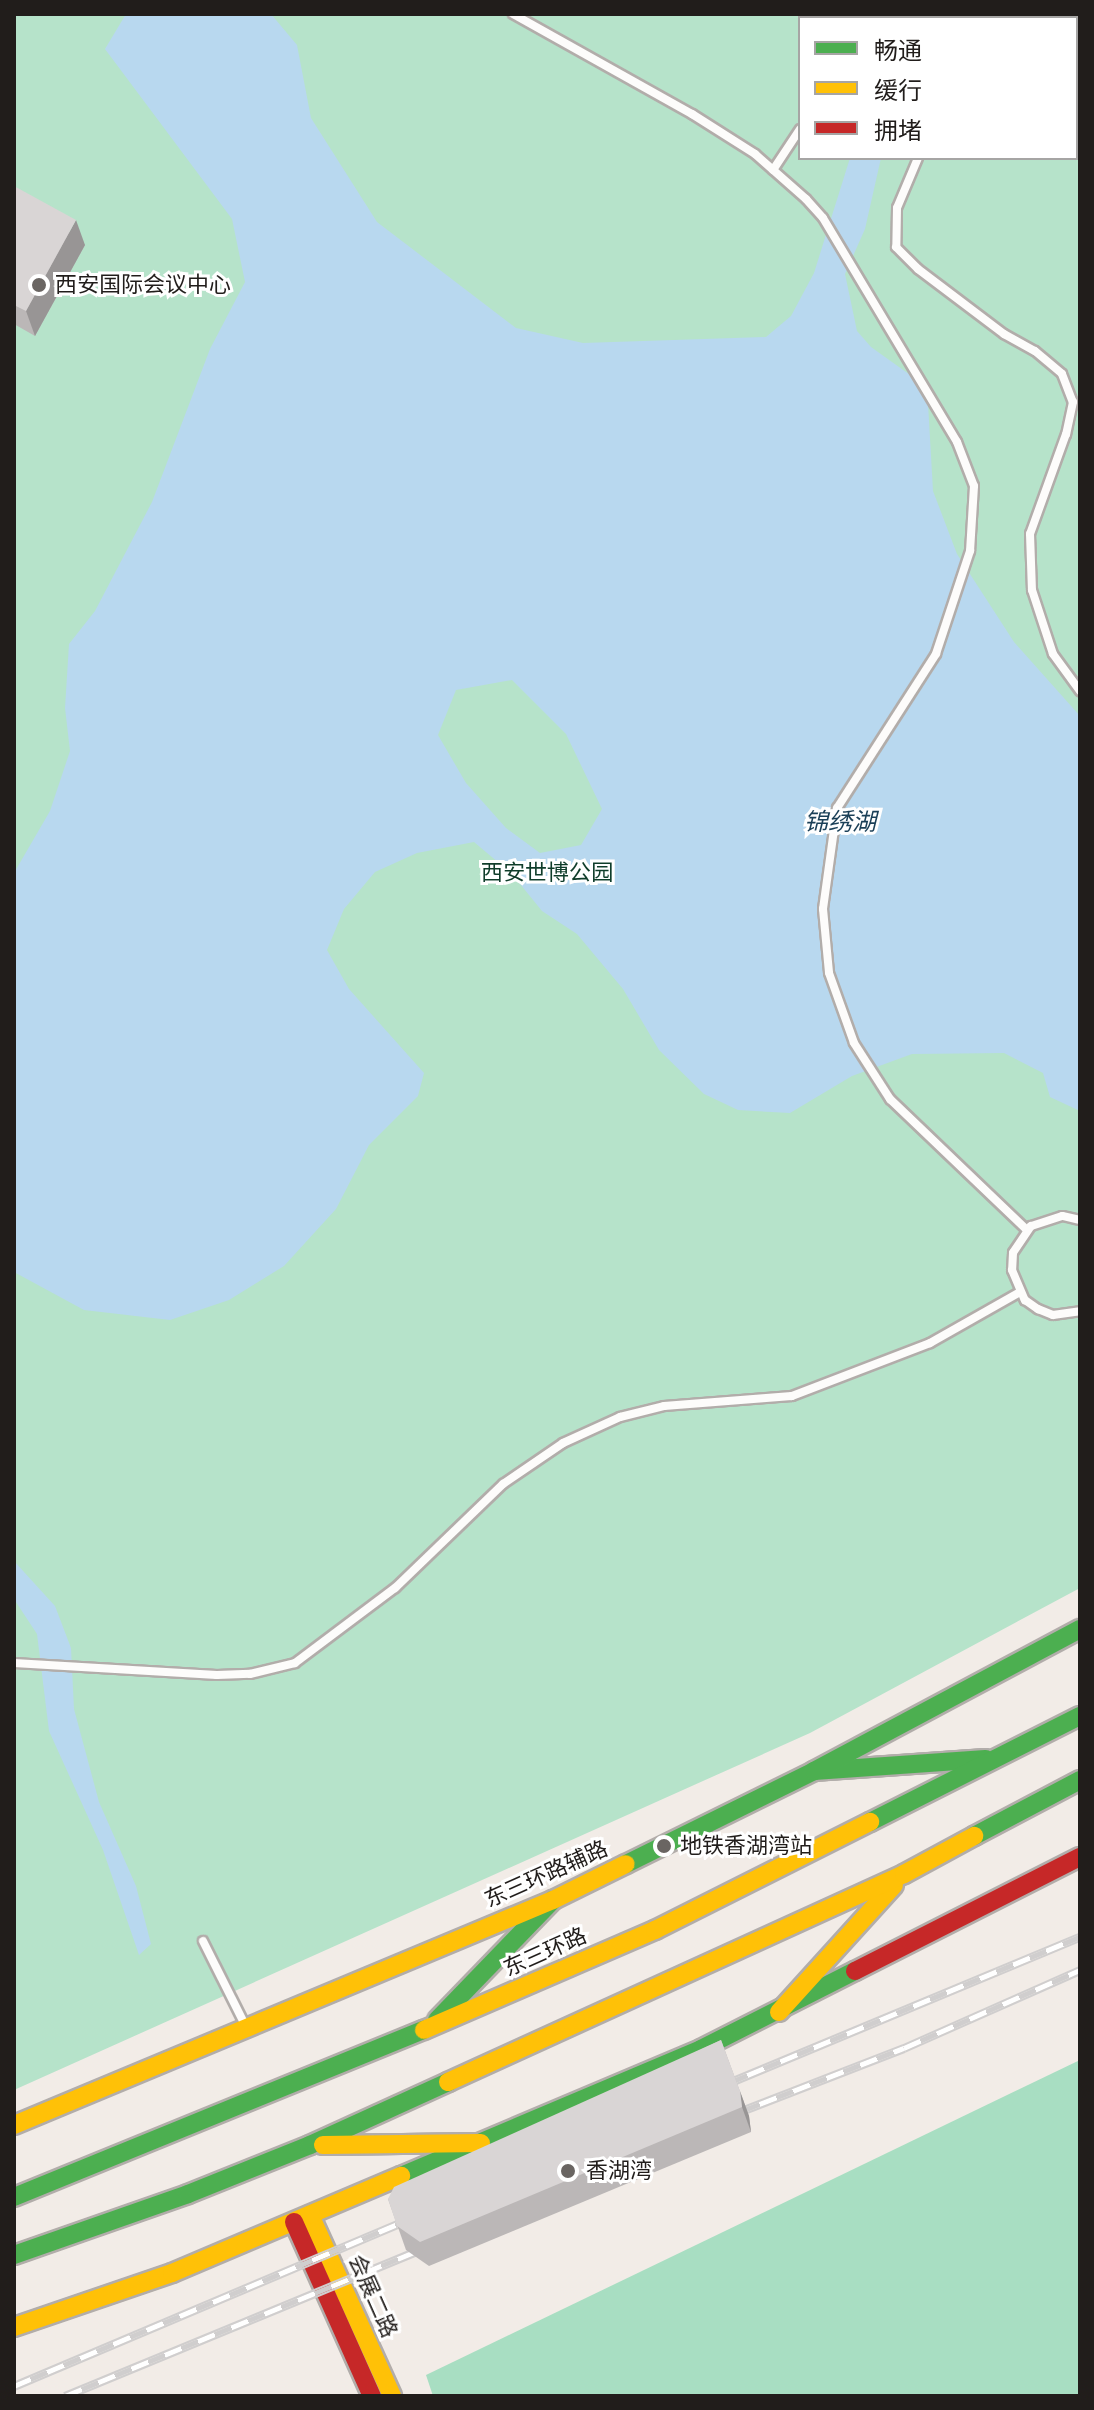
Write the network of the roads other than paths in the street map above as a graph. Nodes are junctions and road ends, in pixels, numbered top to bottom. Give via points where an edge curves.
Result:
1 (513, 14) edge
2 (798, 132) edge
3 (917, 160) edge
4 (773, 170) junction
5 (1080, 691) edge
6 (1080, 1220) edge
7 (1027, 1230) junction
8 (1020, 1292) junction
9 (1080, 1311) edge
10 (1080, 1629) edge
11 (14, 1663) edge
12 (1080, 1716) edge
13 (999, 1758) junction
14 (814, 1771) junction
15 (1080, 1780) edge
16 (1080, 1857) edge
17 (904, 1874) junction
18 (553, 1900) junction
19 (203, 1941) dead end
20 (779, 2012) junction
21 (246, 2028) junction
22 (428, 2029) junction
23 (14, 2125) edge
24 (481, 2143) junction
25 (310, 2145) junction
26 (14, 2197) edge
27 (302, 2218) junction
28 (14, 2255) edge
29 (14, 2327) edge
30 (372, 2396) edge
31 (392, 2396) edge

1 - 4 lane via 692,114
2 - 4 lane
3 - 5 lane via 897,208 896,247 918,269 1062,374 1073,402 1030,534 1032,590 1053,654
4 - 7 lane via 823,218 957,442 974,486 970,551 936,654 837,808 823,909 829,973 854,1043 890,1099
6 - 7 lane via 1045,1218
7 - 8 lane via 1013,1253
8 - 9 lane via 1053,1315
8 - 11 lane via 930,1343 792,1396 664,1406 620,1417 563,1443 503,1484 395,1588 295,1663 250,1674 217,1675
10 - 14 main road, 东三环路辅路
12 - 13 main road, 东三环路
13 - 14 main road
13 - 22 main road, 东三环路 via 655,1930
14 - 18 main road, 东三环路辅路
15 - 17 main road
16 - 20 main road
17 - 20 main road
17 - 25 main road
18 - 21 main road, 东三环路辅路
18 - 22 main road
19 - 21 lane
20 - 24 main road
21 - 23 main road, 东三环路辅路
22 - 26 main road, 东三环路
24 - 25 main road
24 - 27 main road
25 - 28 main road
27 - 29 main road via 172,2273
27 - 30 main road, 会展二路
27 - 31 main road, 会展二路

